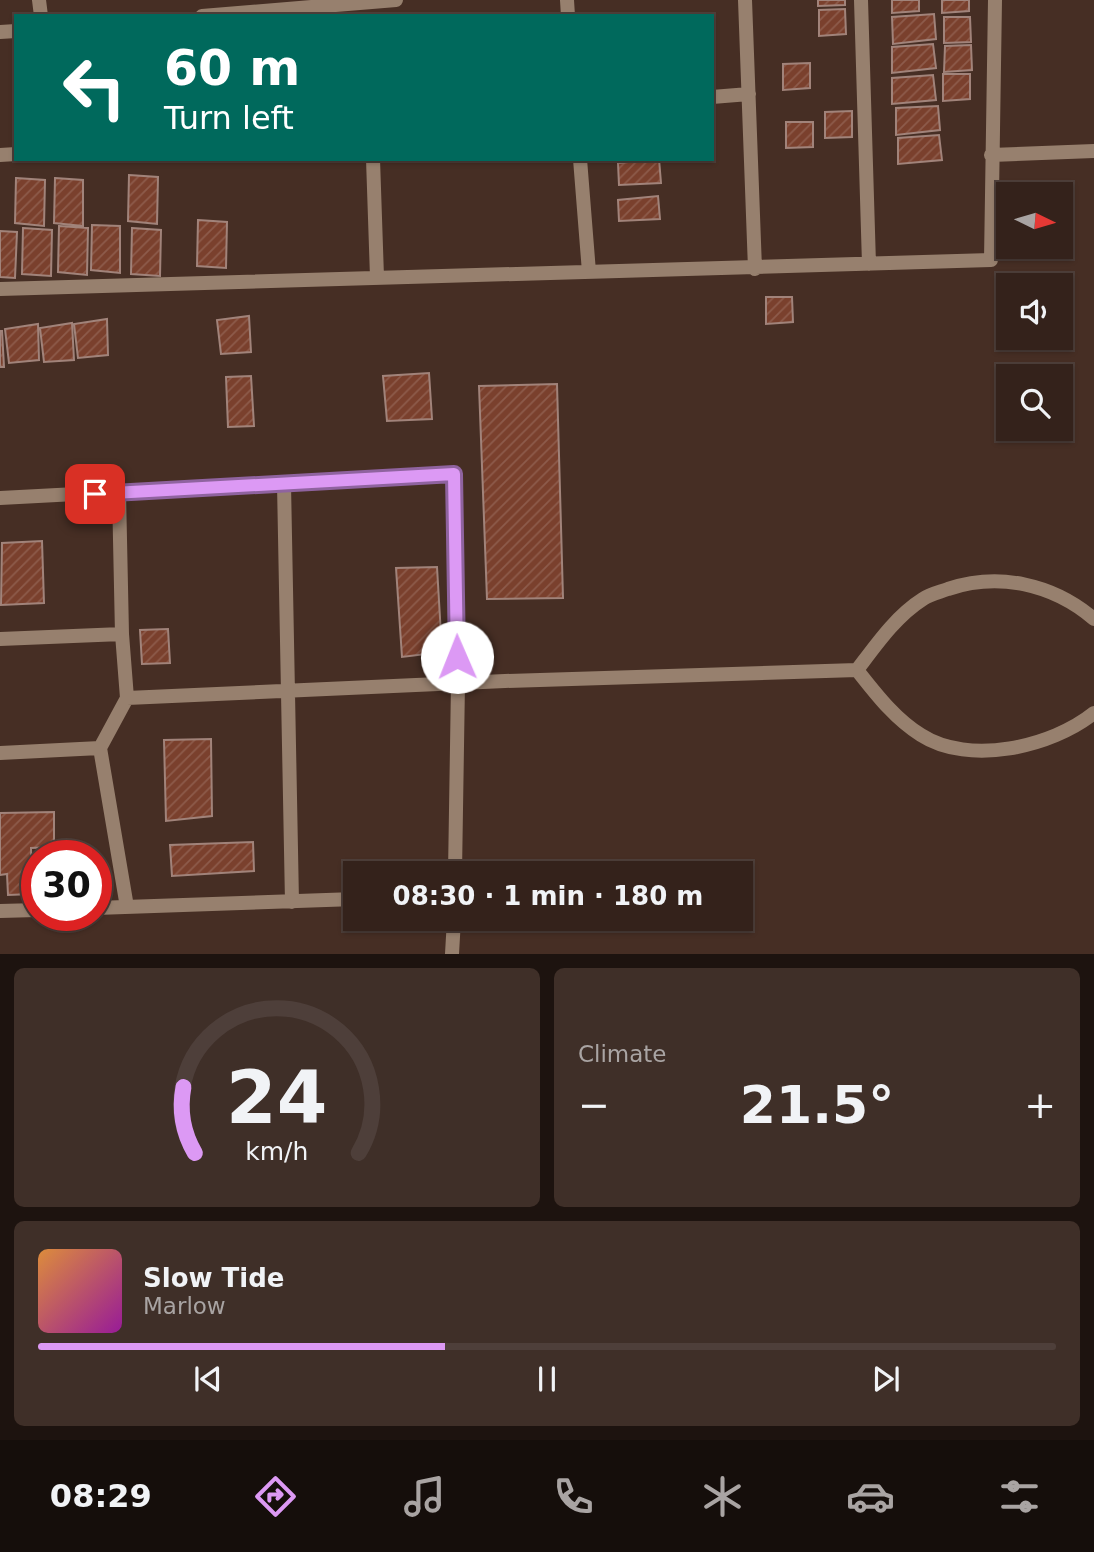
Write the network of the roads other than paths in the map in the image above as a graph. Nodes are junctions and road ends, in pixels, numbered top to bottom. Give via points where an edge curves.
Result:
1 (396, 0) edge
2 (745, 0) edge
3 (862, 0) edge
4 (995, 0) edge
5 (368, 6) edge
6 (235, 14) edge
7 (749, 94) junction
8 (714, 97) edge
9 (1094, 151) edge
10 (991, 155) junction
11 (373, 161) edge
12 (580, 161) edge
13 (869, 264) junction
14 (755, 269) junction
15 (589, 272) junction
16 (377, 277) junction
17 (0, 289) edge
18 (284, 484) junction
19 (119, 492) junction
20 (0, 498) edge
21 (1094, 619) edge
22 (122, 634) junction
23 (0, 639) edge
24 (857, 670) junction
25 (457, 683) junction
26 (289, 691) junction
27 (127, 698) junction
28 (1094, 713) edge
29 (100, 748) junction
30 (0, 753) edge
31 (455, 861) edge
32 (343, 900) edge
33 (292, 902) junction
34 (112, 907) edge
35 (127, 907) junction
36 (21, 910) edge
37 (0, 911) edge
38 (453, 931) edge
39 (452, 954) edge

1 - 5 street
2 - 7 street
3 - 13 street
4 - 10 street
5 - 6 street
7 - 8 street
7 - 14 street
9 - 10 street
10 - 13 street via 991,260
11 - 16 street
12 - 15 street
13 - 14 street
14 - 15 street
15 - 16 street
16 - 17 street
18 - 19 street
18 - 25 street via 454,474
18 - 26 street
19 - 20 street
19 - 22 street
21 - 24 street via 1040,587 1001,581 965,583 924,598
22 - 23 street
22 - 27 street
24 - 25 street
24 - 28 street via 901,719 922,736 947,746 985,750 1025,746 1062,735
25 - 26 street
25 - 31 street
26 - 27 street
26 - 33 street
27 - 29 street
29 - 30 street
29 - 35 street
32 - 33 street
33 - 35 street
34 - 35 street
36 - 37 street
38 - 39 street

